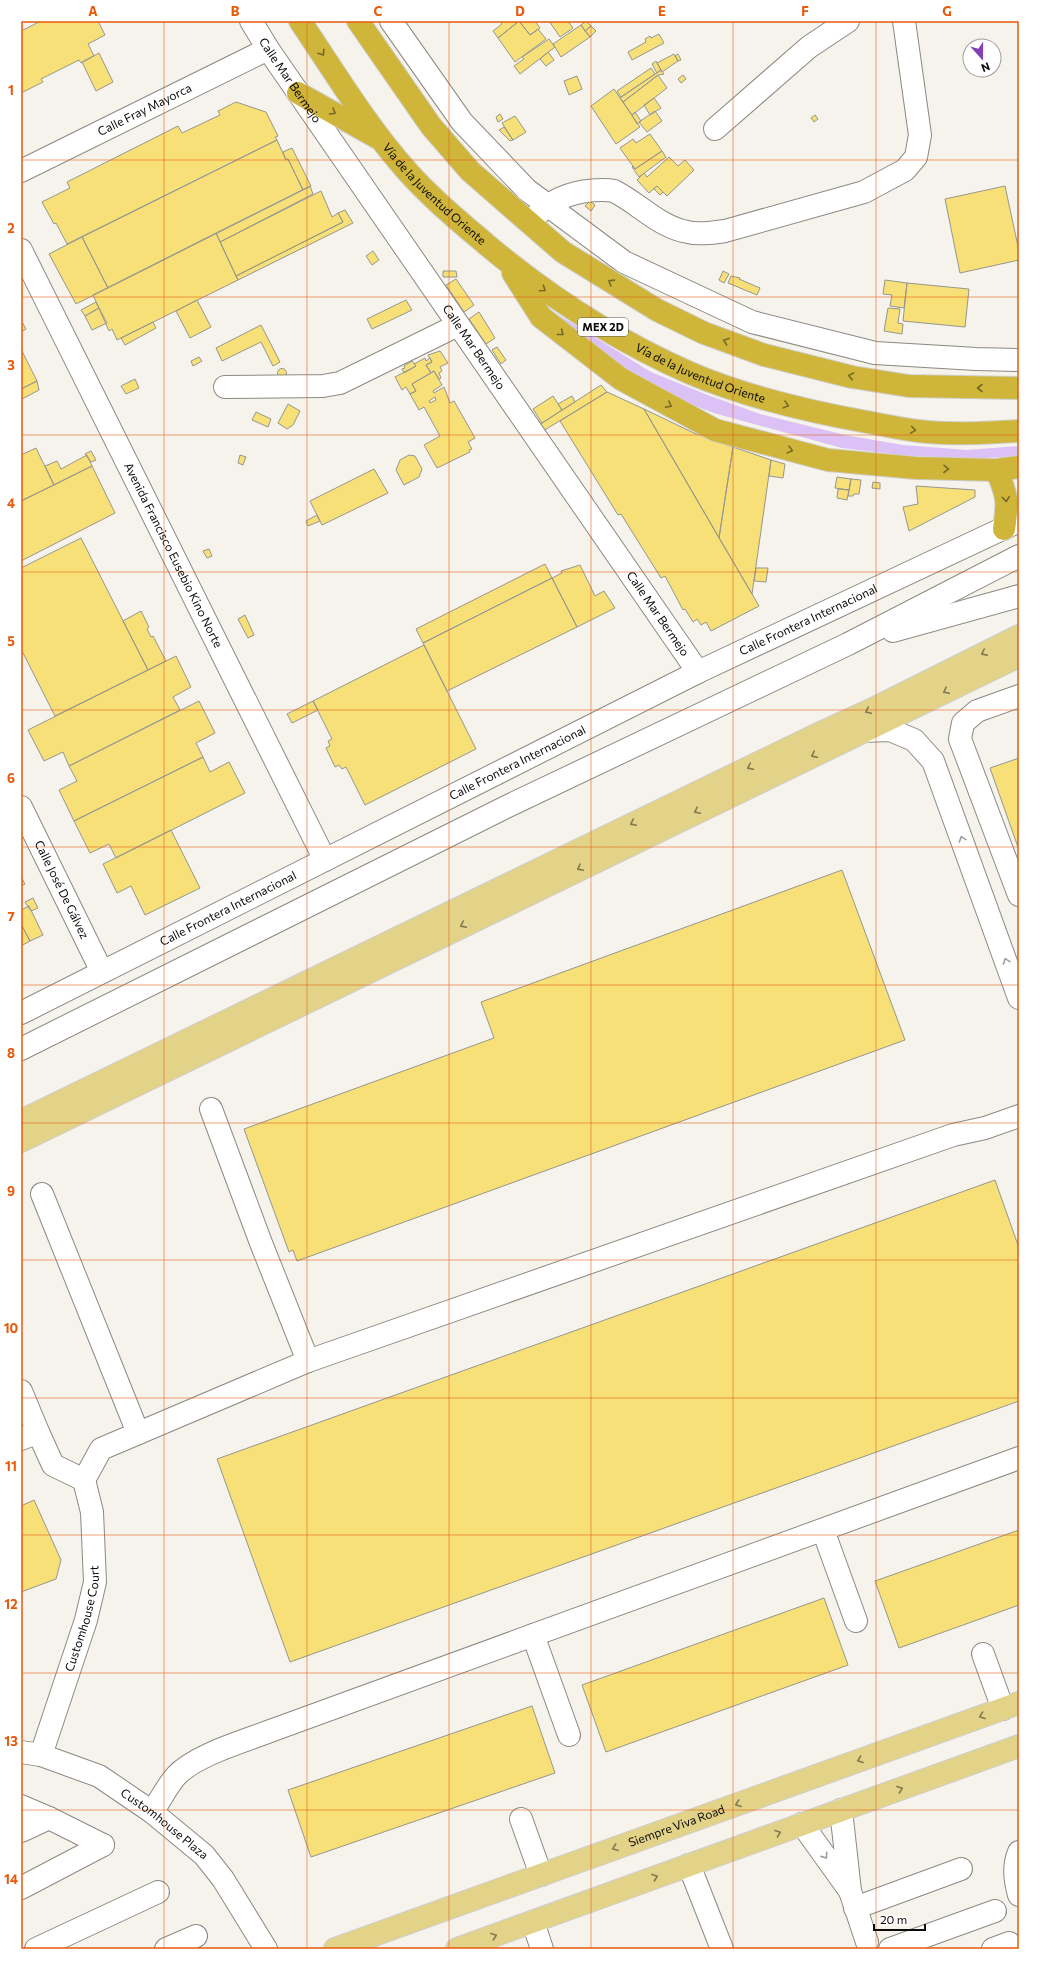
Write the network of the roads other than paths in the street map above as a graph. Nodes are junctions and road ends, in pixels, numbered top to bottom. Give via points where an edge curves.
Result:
1 (251, 21) edge
2 (300, 21) edge
3 (358, 21) edge
4 (391, 21) edge
5 (848, 21) edge
6 (904, 21) edge
7 (268, 49) junction
8 (298, 94) junction
9 (715, 129) dead end
10 (381, 140) junction
11 (21, 171) edge
12 (546, 206) junction
13 (529, 223) junction
14 (21, 250) edge
15 (504, 258) junction
16 (458, 325) junction
17 (1019, 360) edge
18 (225, 387) dead end
19 (1019, 388) edge
20 (1019, 431) edge
21 (1019, 467) edge
22 (996, 470) junction
23 (1011, 525) edge
24 (1019, 556) edge
25 (1019, 596) edge
26 (1019, 636) edge
27 (848, 644) junction
28 (1019, 656) edge
29 (698, 672) junction
30 (1019, 696) edge
31 (861, 732) junction
32 (812, 737) junction
33 (21, 807) edge
34 (325, 860) junction
35 (1019, 894) edge
36 (102, 972) junction
37 (1019, 998) edge
38 (21, 1012) edge
39 (21, 1049) edge
40 (212, 1109) dead end
41 (1019, 1116) edge
42 (21, 1121) edge
43 (21, 1141) edge
44 (42, 1194) dead end
45 (308, 1360) junction
46 (21, 1391) edge
47 (138, 1433) junction
48 (29, 1436) edge
49 (1019, 1458) edge
50 (84, 1480) junction
51 (822, 1530) junction
52 (856, 1621) dead end
53 (533, 1636) junction
54 (983, 1654) dead end
55 (1011, 1706) edge
56 (569, 1735) dead end
57 (1017, 1751) edge
58 (31, 1753) edge
59 (21, 1806) edge
60 (841, 1810) junction
61 (152, 1812) junction
62 (50, 1818) junction
63 (521, 1819) dead end
64 (802, 1824) junction
65 (21, 1831) edge
66 (1019, 1852) edge
67 (689, 1866) junction
68 (961, 1869) dead end
69 (540, 1875) junction
70 (21, 1888) edge
71 (158, 1892) dead end
72 (1019, 1895) edge
73 (852, 1900) junction
74 (994, 1911) dead end
75 (533, 1922) junction
76 (196, 1936) dead end
77 (870, 1947) edge
78 (36, 1949) edge
79 (166, 1949) edge
80 (266, 1949) edge
81 (335, 1949) edge
82 (457, 1949) edge
83 (542, 1949) edge
84 (722, 1949) edge
85 (890, 1949) edge

1 - 7 street, Calle Mar Bermejo
2 -> 10 highway, Vía de la Juventud Oriente / MEX 2D
3 - 13 highway via 431,126 470,171
4 - 12 street via 462,122 527,190
5 - 9 street via 809,47
6 - 12 street via 920,135 916,157 905,170 890,179 864,192 725,231 702,234 663,224 612,190 574,193
7 - 8 street, Calle Mar Bermejo
7 - 11 street, Calle Fray Mayorca
8 -> 10 highway
8 - 16 street, Calle Mar Bermejo
10 - 15 highway, Vía de la Juventud Oriente / MEX 2D via 432,197
12 - 13 street
12 - 17 street via 624,262 752,322 875,353
19 -> 13 highway via 909,386 852,377 764,355 704,333 657,310 563,252
14 - 34 street, Avenida Francisco Eusebio Kino Norte
15 -> 20 highway, Vía de la Juventud Oriente / MEX 2D via 541,288 624,340 690,373 767,400 812,412 919,431 973,434
15 -> 22 highway via 542,317 621,379 714,430 828,460 916,468
16 - 18 street via 340,383 323,386
16 - 29 street, Calle Mar Bermejo
21 - 22 highway
22 -> 23 highway via 1005,490
23 - 29 street, Calle Frontera Internacional
24 - 27 street
25 - 27 street
26 -> 32 main road
27 - 39 street via 506,807
28 -> 31 main road
29 - 34 street, Calle Frontera Internacional
30 - 35 street via 977,711 963,723 960,739
31 - 32 street
37 -> 31 street via 934,761 914,740 890,730
31 -> 43 main road
32 -> 42 main road
33 - 36 street, Calle José De Gálvez
34 - 36 street, Calle Frontera Internacional
36 - 38 street, Calle Frontera Internacional
40 - 45 street via 261,1243
41 - 45 street via 985,1128 953,1135
44 - 47 street
45 - 47 street
46 - 48 street
47 - 50 street via 100,1448
48 - 50 street via 53,1465
49 - 51 street
50 - 58 street, Customhouse Court via 92,1512 95,1582 86,1620
51 - 52 street
51 - 53 street
53 - 56 street
53 - 61 street via 273,1730 192,1763 176,1776
54 - 55 street
55 -> 69 main road, Siempre Viva Road
60 -> 57 main road
58 - 61 street, Customhouse Plaza via 99,1776
59 - 62 street
60 - 64 main road
60 - 73 street
61 - 80 street, Customhouse Plaza via 204,1855 223,1879
62 - 65 street
62 - 70 street via 103,1845
63 - 69 street
67 -> 64 main road
64 -> 73 street
66 - 72 street via 1015,1880
75 -> 67 main road
67 - 84 street
68 - 73 street
69 - 81 main road, Siempre Viva Road
71 - 78 street
73 - 77 street
74 - 85 street
82 -> 75 main road
75 - 83 street
76 - 79 street

